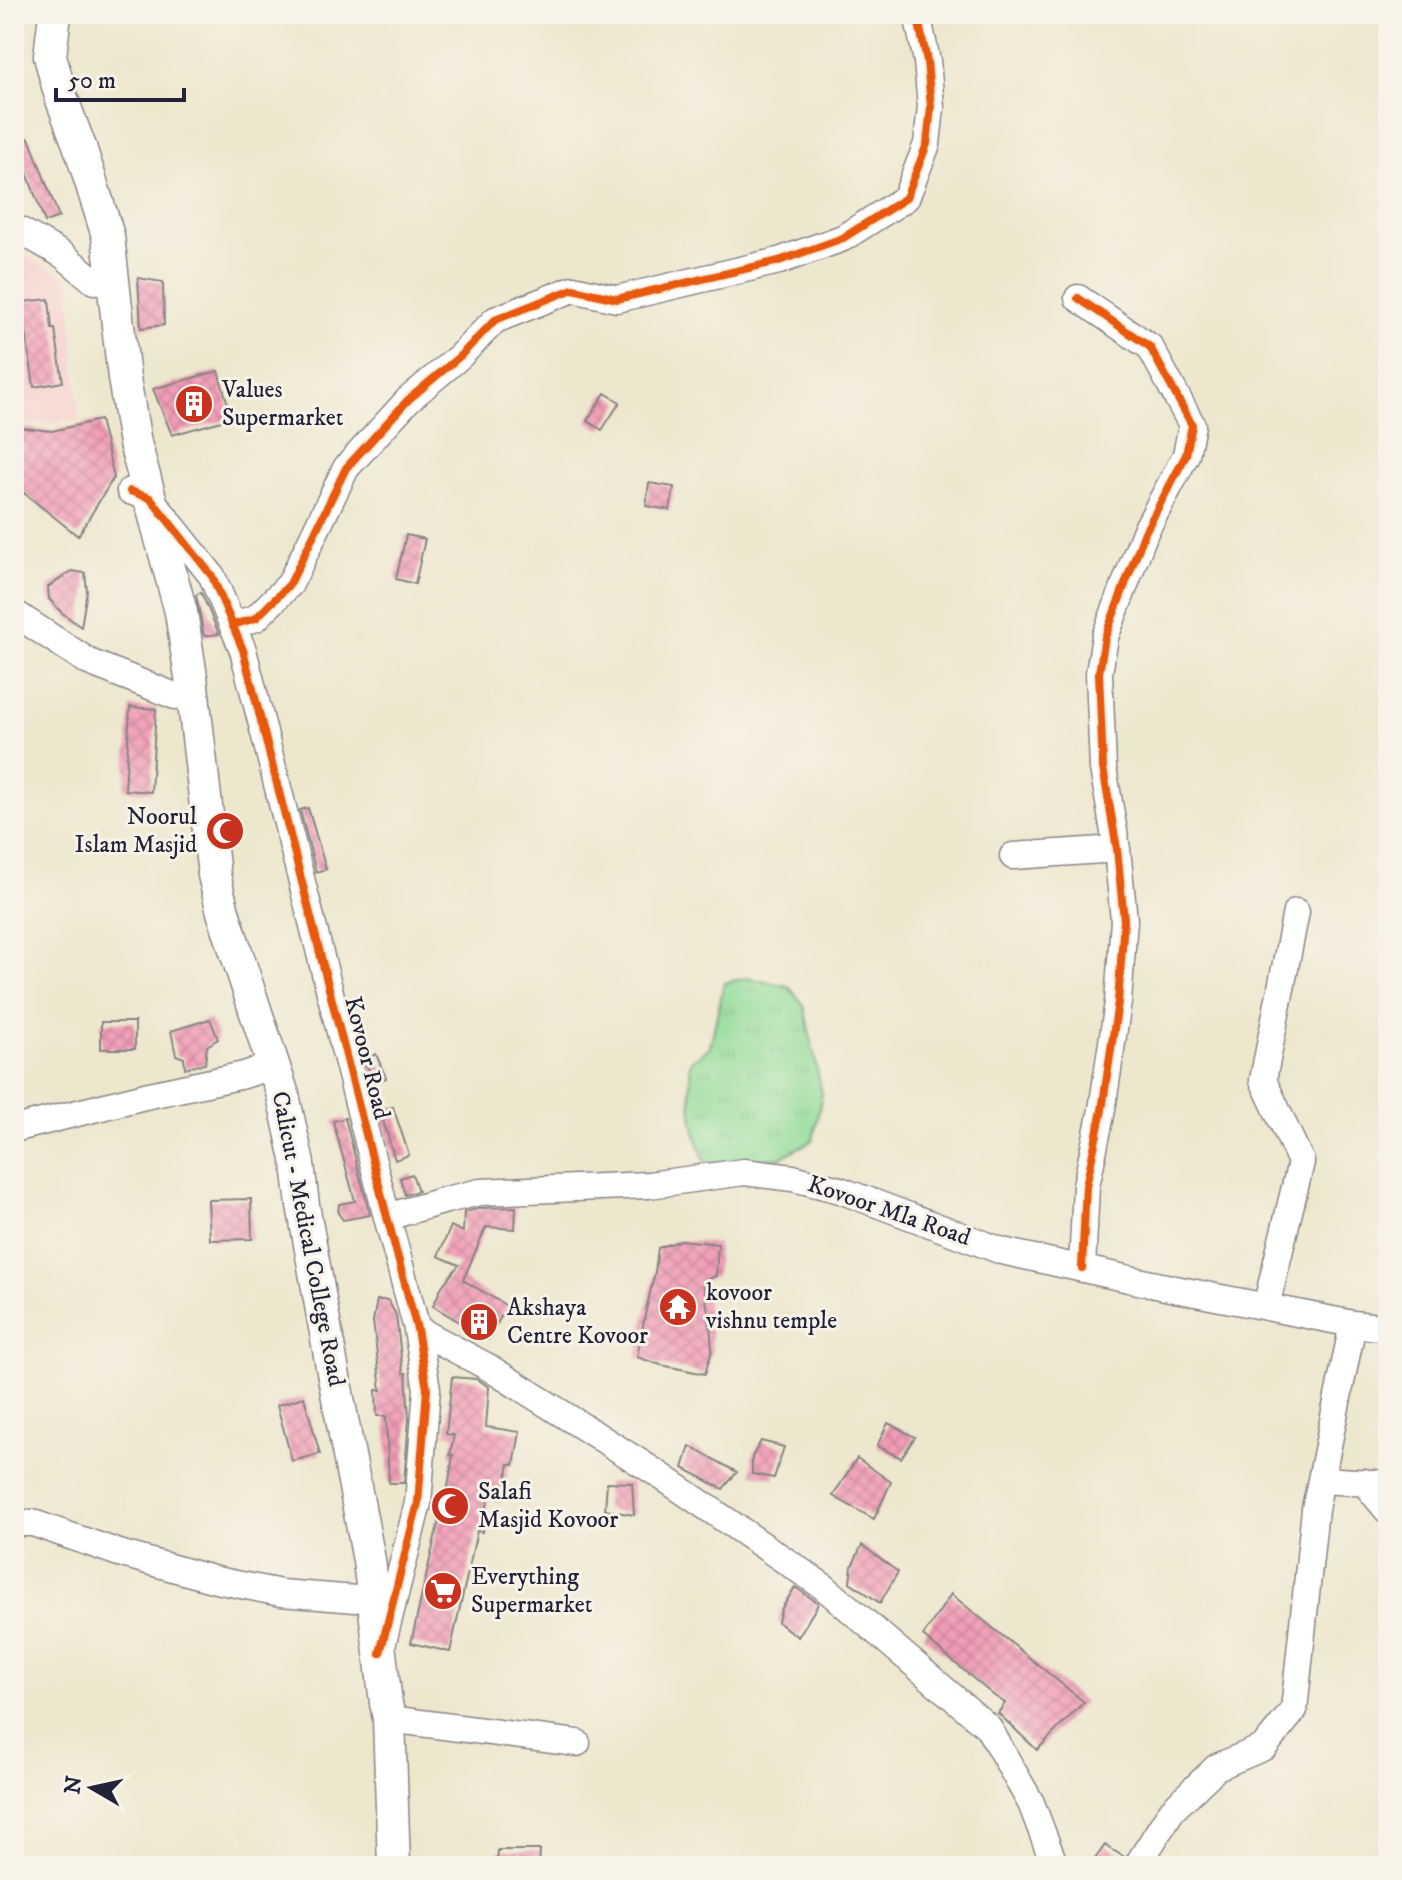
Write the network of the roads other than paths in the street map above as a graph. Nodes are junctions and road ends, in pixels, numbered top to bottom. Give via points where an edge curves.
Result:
1 (36, 14) edge
2 (55, 14) edge
3 (917, 14) edge
4 (14, 227) edge
5 (94, 281) junction
6 (1078, 298) dead end
7 (140, 495) junction
8 (14, 613) edge
9 (233, 625) junction
10 (175, 696) junction
11 (1117, 849) junction
12 (1013, 856) dead end
13 (1296, 912) dead end
14 (238, 982) junction
15 (265, 1068) junction
16 (14, 1129) edge
17 (387, 1217) junction
18 (1082, 1268) junction
19 (1266, 1307) junction
20 (1353, 1324) junction
21 (1388, 1328) edge
22 (417, 1329) junction
23 (1321, 1480) junction
24 (1376, 1483) edge
25 (1388, 1511) edge
26 (14, 1523) edge
27 (356, 1599) junction
28 (376, 1670) junction
29 (389, 1719) junction
30 (577, 1743) dead end
31 (376, 1866) edge
32 (394, 1866) edge
33 (1055, 1866) edge
34 (1137, 1866) edge

1 - 5 main road via 32,58 91,240
2 - 7 main road via 50,56 108,236
3 - 9 street via 931,107 927,144 906,198 843,238 779,261 617,299 573,289 495,320 408,400 346,468 290,584 256,618
4 - 5 street via 63,255
5 - 7 main road via 118,447
6 - 11 street via 1150,347 1192,425 1186,455 1145,532 1105,637 1099,673 1103,768
7 - 9 street, Kovoor Road via 212,576
7 - 10 main road
7 - 14 main road via 181,612 214,875
8 - 10 street via 89,662
9 - 17 street, Kovoor Road
10 - 14 main road via 196,878 207,917
11 - 12 street
11 - 18 street via 1124,920 1118,1002 1086,1186
13 - 19 street via 1263,1080 1301,1162
14 - 15 main road
15 - 16 street
15 - 27 main road via 266,1100
15 - 28 main road, Calicut - Medical College Road via 283,1095 298,1164 369,1560
17 - 18 street, Kovoor Mla Road via 480,1192 649,1185 744,1172 840,1190 1002,1251
17 - 22 street, Kovoor Road
18 - 19 street, Kovoor Mla Road
19 - 20 street, Kovoor Mla Road
20 - 21 street, Kovoor Mla Road
20 - 23 street
22 - 28 street, Kovoor Road via 427,1389 418,1503
22 - 33 street via 488,1367 658,1474 824,1587 988,1727 1031,1803
23 - 24 street
23 - 34 street via 1294,1710 1264,1747 1217,1767 1172,1810
24 - 25 street
26 - 27 street via 33,1523 216,1580 281,1593
27 - 28 main road
28 - 29 main road, Calicut - Medical College Road
28 - 31 main road
29 - 30 street
29 - 32 main road, Calicut - Medical College Road

